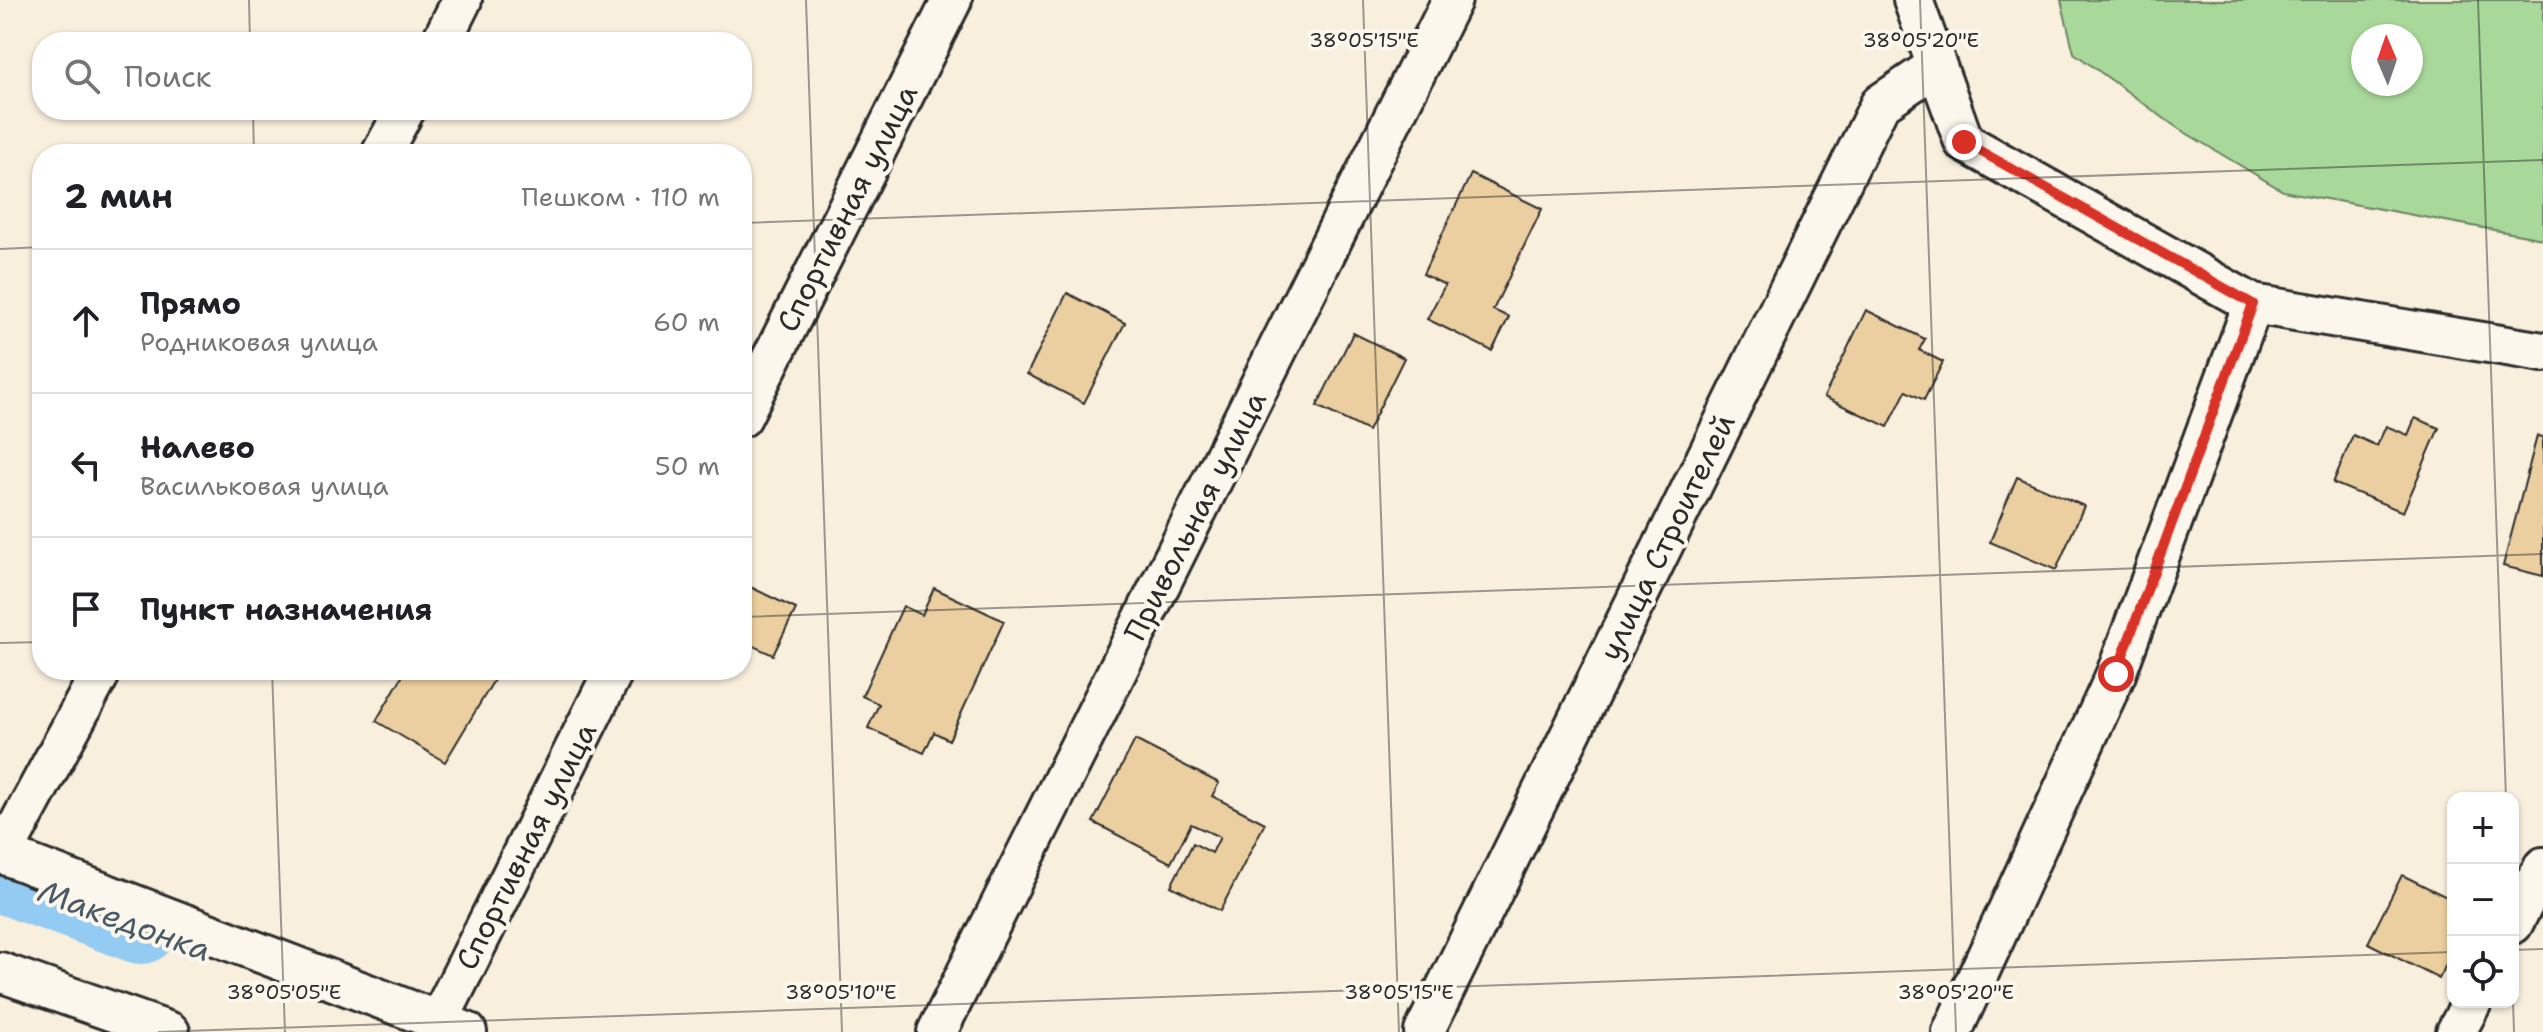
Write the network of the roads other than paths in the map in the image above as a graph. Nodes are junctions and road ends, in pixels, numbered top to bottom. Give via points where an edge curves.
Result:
1 (462, 0) edge
2 (952, 0) edge
3 (1452, 0) edge
4 (1913, 0) edge
5 (446, 32) edge
6 (1936, 66) junction
7 (400, 120) edge
8 (386, 144) edge
9 (2253, 304) junction
10 (2543, 352) edge
11 (752, 397) edge
12 (97, 680) edge
13 (609, 680) edge
14 (1, 854) edge
15 (2543, 867) edge
16 (2519, 913) edge
17 (0, 972) edge
18 (2469, 1008) edge
19 (452, 1027) edge
20 (170, 1032) edge
21 (937, 1032) edge
22 (1424, 1032) edge
23 (1952, 1032) edge
24 (2456, 1032) edge

1 - 5 street
2 - 11 street, Спортивная улица
3 - 21 street, Привольная улица
4 - 6 street
6 - 9 street via 1964,142
6 - 22 street, улица Строителей via 1880,104
7 - 8 street
9 - 10 street
9 - 23 street via 2116,674
12 - 14 street
13 - 19 street, Спортивная улица
14 - 19 street
15 - 16 street
17 - 20 street
18 - 24 street

